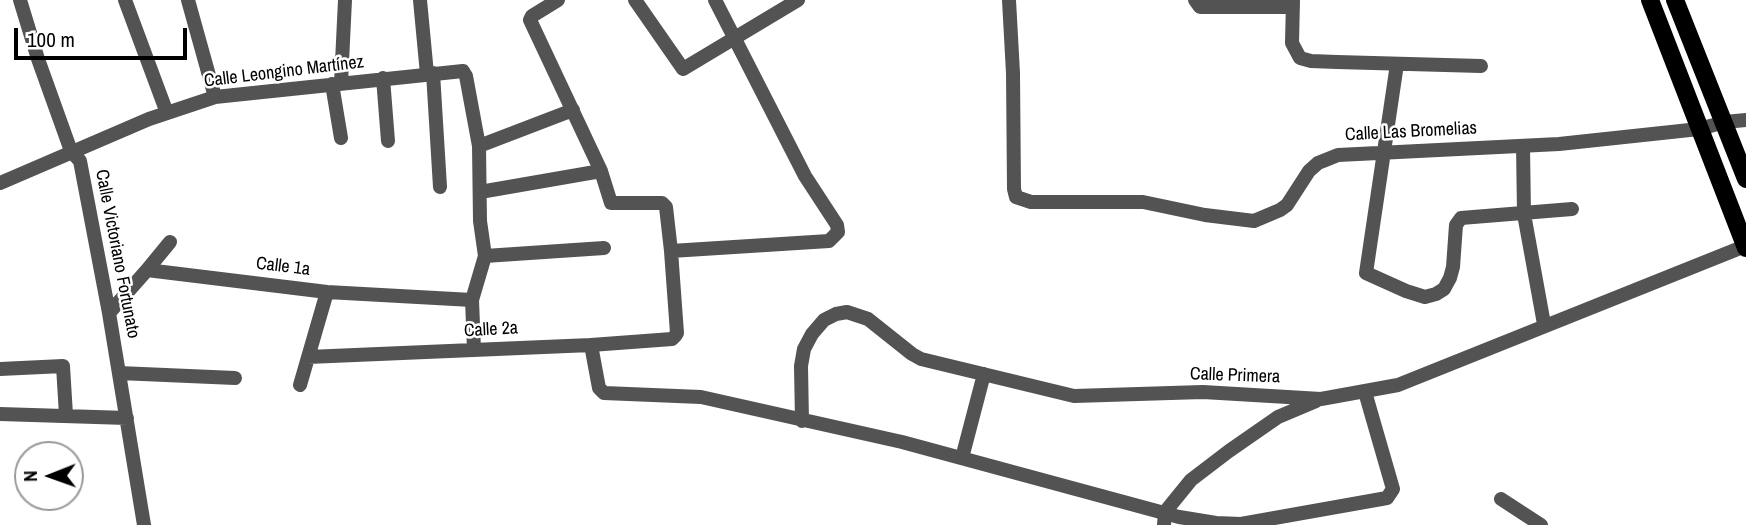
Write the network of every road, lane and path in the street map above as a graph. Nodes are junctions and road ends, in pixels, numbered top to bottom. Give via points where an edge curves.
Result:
1 (20, 0) edge
2 (125, 0) edge
3 (188, 0) edge
4 (345, 0) edge
5 (420, 0) edge
6 (558, 0) edge
7 (635, 0) edge
8 (715, 0) edge
9 (798, 0) edge
10 (1009, 0) edge
11 (1650, 0) edge
12 (1675, 0) edge
13 (1195, 2) edge
14 (1293, 3) edge
15 (735, 38) junction
16 (1397, 64) junction
17 (1481, 66) dead end
18 (430, 73) junction
19 (383, 78) junction
20 (336, 84) junction
21 (215, 97) junction
22 (573, 110) junction
23 (167, 113) junction
24 (1746, 120) edge
25 (1725, 122) junction
26 (1699, 129) junction
27 (341, 138) dead end
28 (388, 141) dead end
29 (479, 146) junction
30 (1523, 146) junction
31 (71, 151) junction
32 (1385, 151) junction
33 (601, 171) junction
34 (1746, 179) edge
35 (0, 183) edge
36 (440, 187) dead end
37 (480, 192) junction
38 (1572, 209) dead end
39 (1524, 214) junction
40 (170, 242) dead end
41 (1746, 247) edge
42 (604, 248) dead end
43 (671, 251) junction
44 (485, 256) junction
45 (147, 270) junction
46 (327, 292) junction
47 (472, 300) junction
48 (109, 313) junction
49 (1545, 324) junction
50 (592, 345) junction
51 (474, 350) junction
52 (308, 357) junction
53 (0, 369) edge
54 (119, 373) junction
55 (984, 374) junction
56 (235, 378) dead end
57 (300, 385) dead end
58 (1365, 392) junction
59 (1321, 399) junction
60 (0, 414) edge
61 (66, 415) junction
62 (127, 418) junction
63 (802, 421) junction
64 (962, 458) junction
65 (1501, 499) dead end
66 (1164, 519) edge
67 (144, 525) edge
68 (1541, 525) edge

1 - 31 street, Calle Victoriano Fortunato
2 - 23 street
3 - 21 street
4 - 20 street
5 - 18 street
6 - 22 street via 530,20
7 - 15 street via 683,69
8 - 15 street
9 - 15 street
10 - 32 street, Calle Las Bromelias via 1016,197 1031,202 1143,202 1254,222 1287,205 1318,163 1338,155
11 - 26 main road
12 - 25 main road
13 - 14 street via 1200,6
14 - 16 street via 1292,43 1300,58
15 - 43 street via 838,232 829,241
16 - 17 street
16 - 32 street
18 - 19 street, Calle Leongino Martínez
18 - 29 street, Calle Leongino Martínez via 463,71
18 - 36 street
19 - 20 street, Calle Leongino Martínez
19 - 28 street
20 - 21 street, Calle Leongino Martínez
20 - 27 street
21 - 23 street, Calle Leongino Martínez
22 - 29 street
22 - 33 street
23 - 31 street, Calle Leongino Martínez
24 - 25 street, Calle Las Bromelias
25 - 26 street, Calle Las Bromelias
25 - 34 main road
26 - 30 street, Calle Las Bromelias
26 - 41 main road
29 - 37 street
30 - 32 street, Calle Las Bromelias
30 - 39 street
31 - 35 street, Calle Leongino Martínez
31 - 48 street, Calle Victoriano Fortunato via 80,161
32 - 39 street via 1366,273 1388,285 1425,297 1436,294 1444,289 1453,267 1457,220
33 - 37 street
33 - 43 street via 611,203 665,205
37 - 44 street
38 - 39 street
39 - 49 street
40 - 45 street
41 - 49 street, Calle Primera
42 - 44 street
43 - 50 street, Calle 2a via 675,336
44 - 47 street
45 - 46 street, Calle 1a
45 - 48 street
46 - 47 street, Calle 1a
46 - 52 street
47 - 51 street
48 - 54 street, Calle Victoriano Fortunato
49 - 58 street, Calle Primera via 1398,385
50 - 51 street, Calle 2a
50 - 63 street via 599,388 604,393 701,397
51 - 52 street, Calle 2a
52 - 57 street
53 - 61 street via 63,366
54 - 56 street
54 - 62 street, Calle Victoriano Fortunato
55 - 59 street, Calle Primera via 1074,396 1203,392
55 - 63 street, Calle Primera via 916,357 868,319 847,312 836,314 818,327 804,349
55 - 64 street
58 - 59 street, Calle Primera
58 - 66 street via 1393,489 1387,498 1241,524
59 - 66 street via 1278,418 1228,451 1191,480
60 - 61 street
61 - 62 street
62 - 67 street, Calle Victoriano Fortunato
63 - 64 street
64 - 66 street
65 - 68 street

